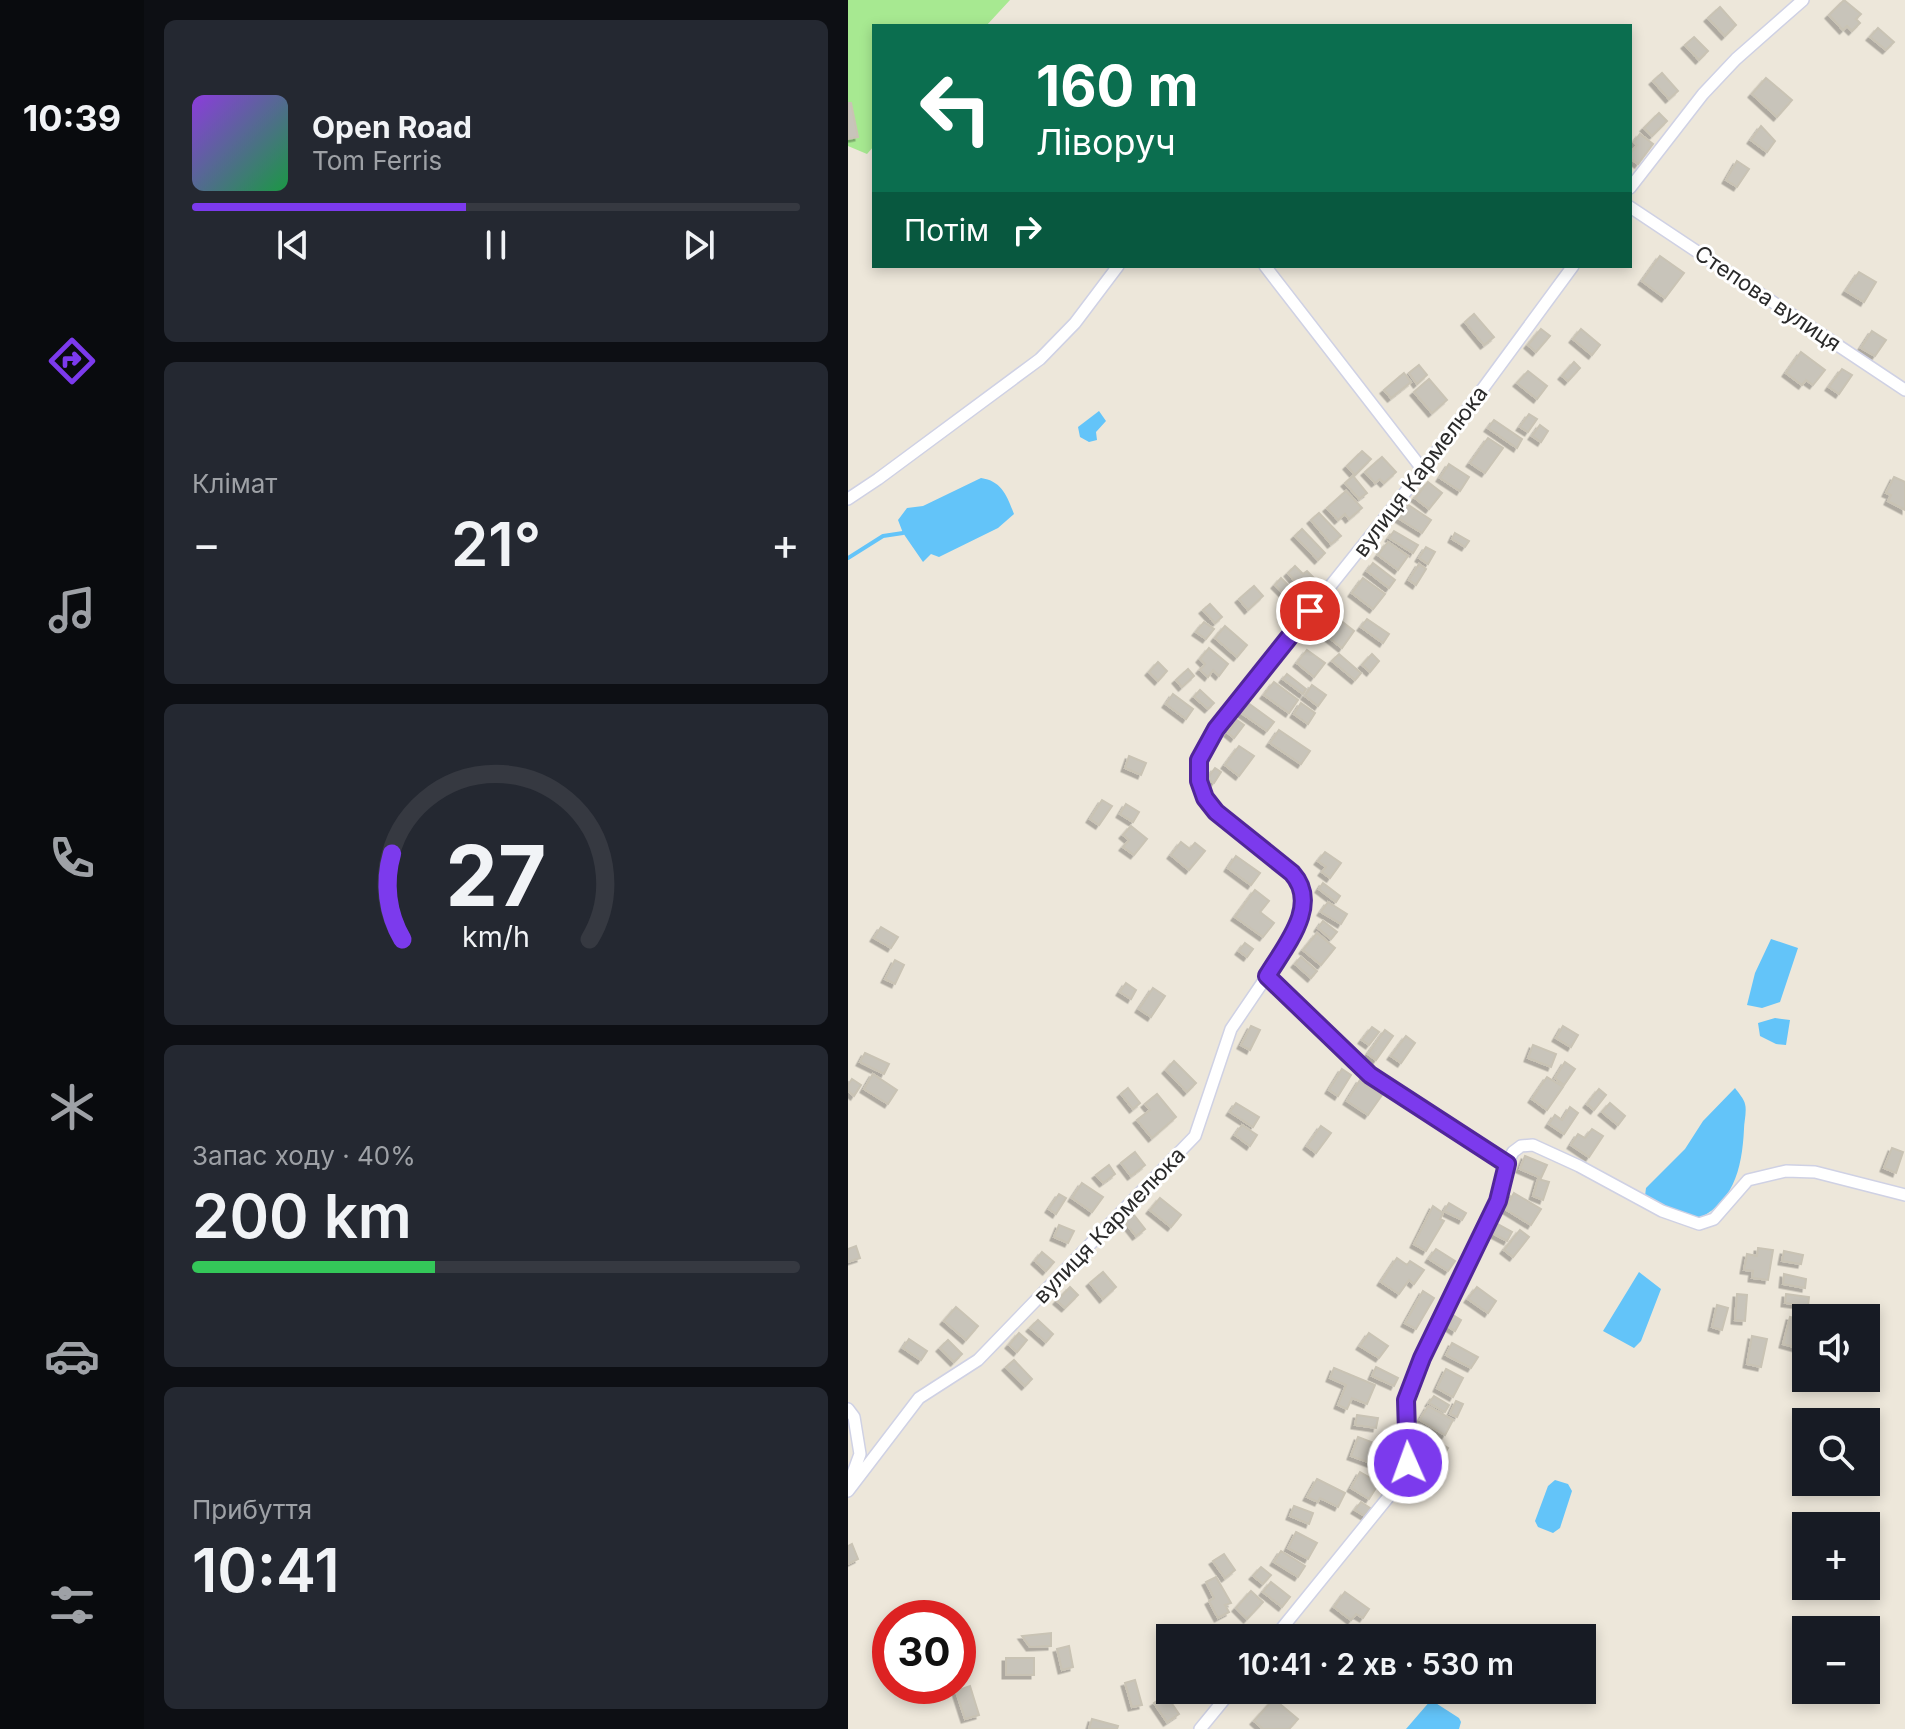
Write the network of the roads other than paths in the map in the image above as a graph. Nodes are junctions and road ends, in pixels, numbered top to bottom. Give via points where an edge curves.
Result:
1 (1803, 0) edge
2 (1632, 185) edge
3 (1632, 208) edge
4 (1116, 268) edge
5 (1267, 268) edge
6 (1572, 268) edge
7 (1905, 390) edge
8 (1423, 470) junction
9 (848, 499) edge
10 (1267, 976) junction
11 (1507, 1164) junction
12 (1905, 1195) edge
13 (848, 1409) edge
14 (848, 1489) edge
15 (1285, 1624) edge
16 (1221, 1704) edge
17 (1200, 1729) edge

1 - 2 street via 1703,94
3 - 7 street, Степова вулиця
4 - 9 street via 1040,359
5 - 8 street
6 - 8 street, вулиця Кармелюка
8 - 10 street, вулиця Кармелюка via 1216,729 1199,760 1199,781 1216,812 1300,882 1304,908
10 - 11 street via 1370,1075
10 - 14 street, вулиця Кармелюка via 1231,1029 1195,1136 978,1360 919,1398
11 - 12 street via 1521,1146 1533,1145 1662,1211 1699,1224 1714,1219 1748,1180 1786,1171 1815,1172
11 - 15 street via 1498,1201 1406,1400 1408,1463 1403,1479
13 - 14 street via 860,1454
16 - 17 street

